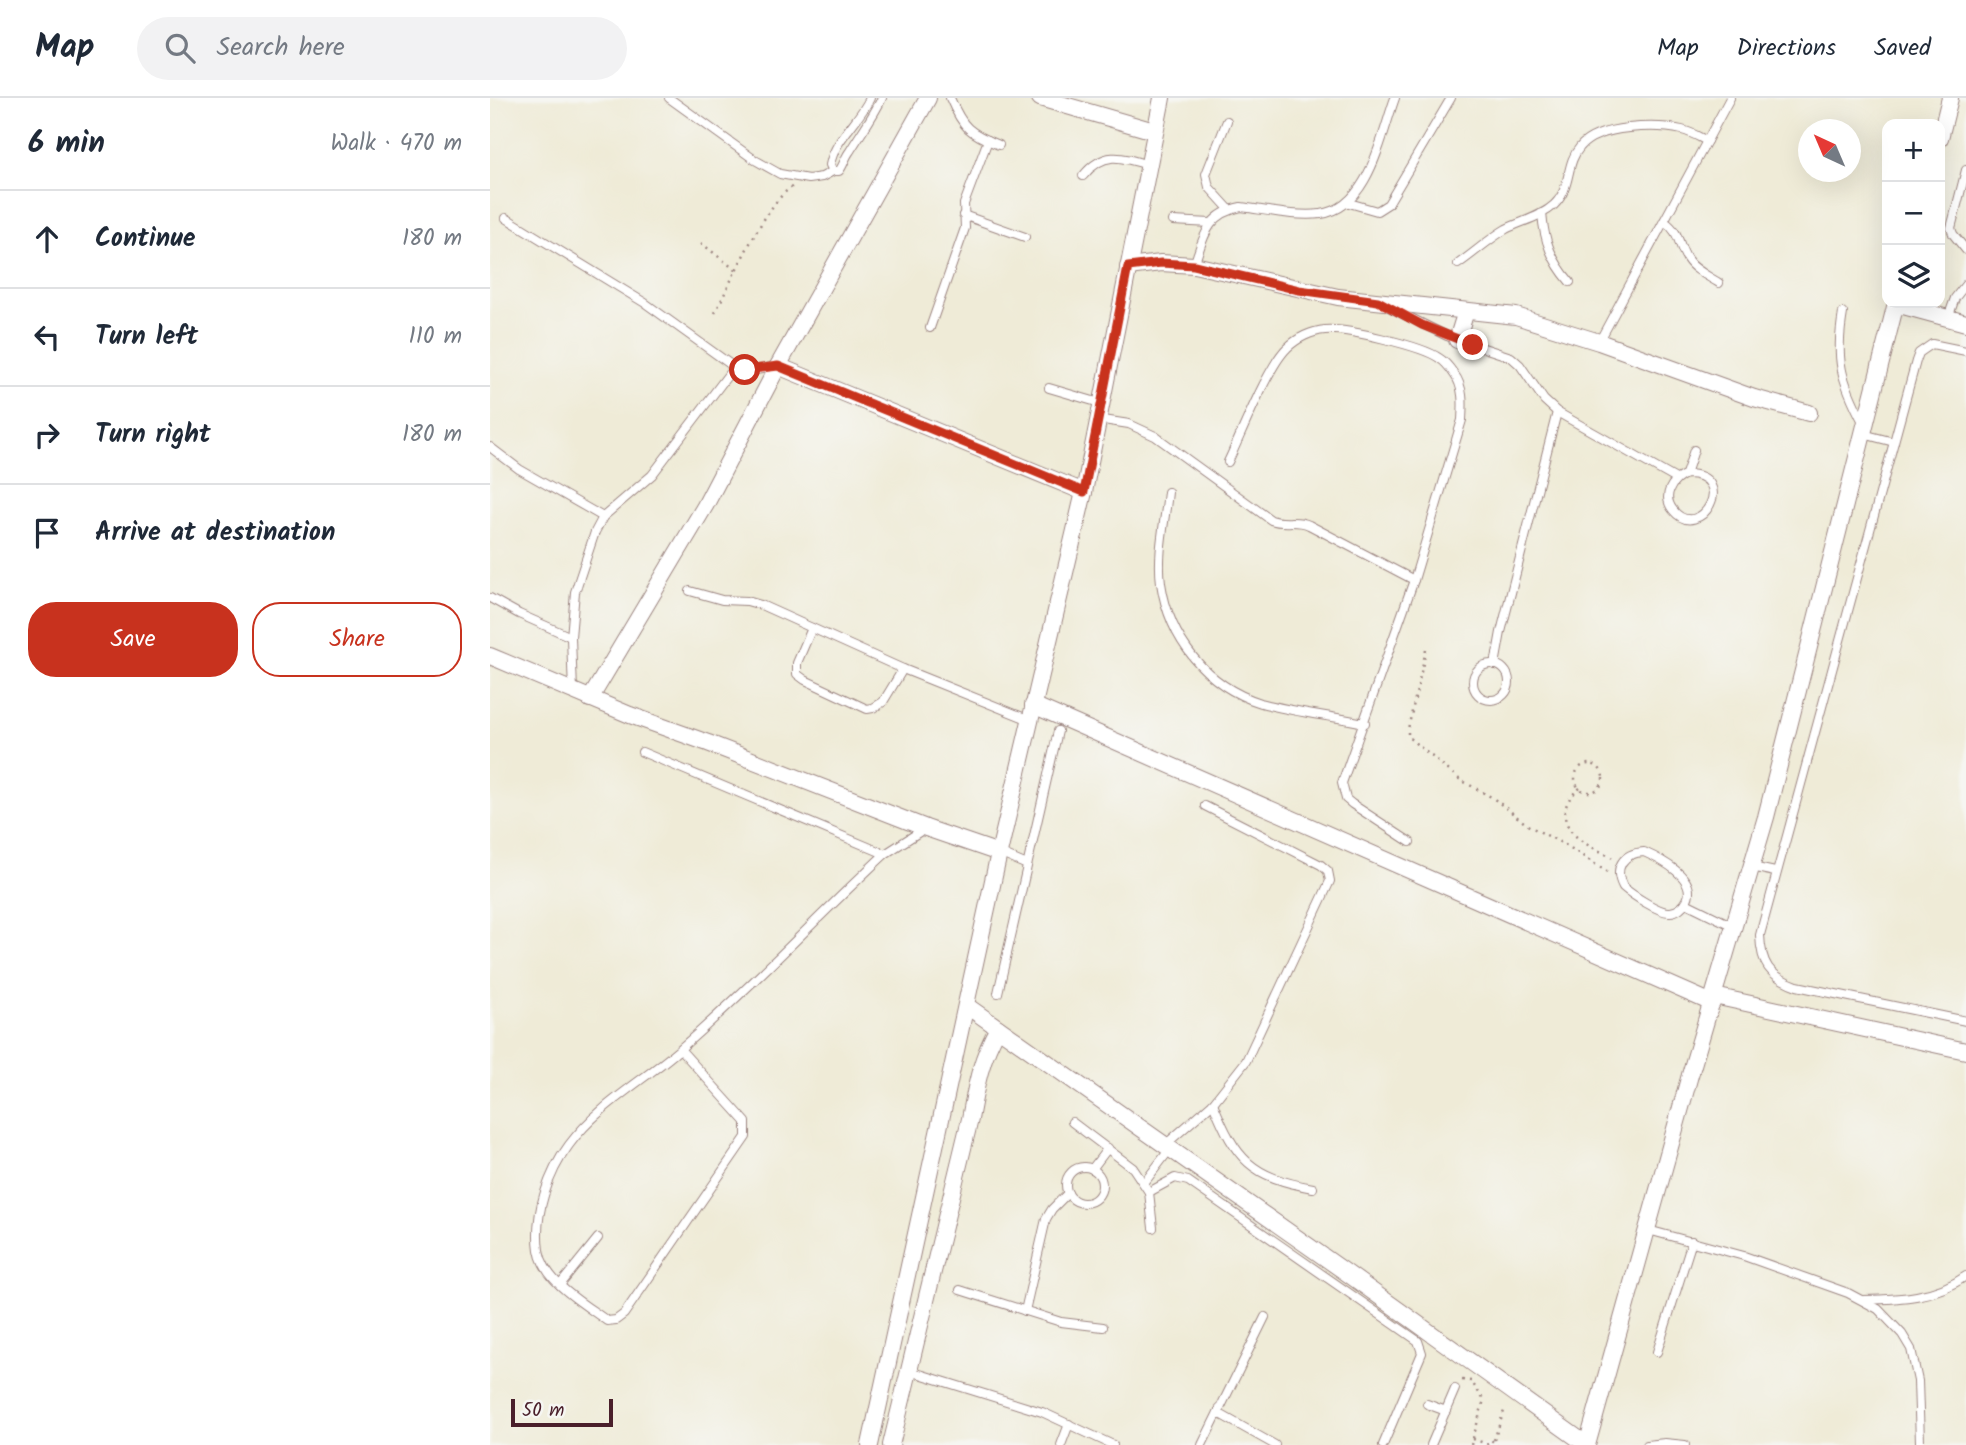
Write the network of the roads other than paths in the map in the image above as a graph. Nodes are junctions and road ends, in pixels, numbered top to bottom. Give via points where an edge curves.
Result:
1 (669, 98) edge
2 (870, 98) edge
3 (883, 98) edge
4 (928, 98) edge
5 (950, 98) edge
6 (1040, 98) edge
7 (1161, 98) edge
8 (1395, 98) edge
9 (1451, 98) edge
10 (1730, 98) edge
11 (1951, 98) edge
12 (1945, 120) edge
13 (1227, 121) dead end
14 (1154, 131) junction
15 (988, 141) junction
16 (1707, 141) junction
17 (999, 145) dead end
18 (1148, 164) junction
19 (1966, 170) edge
20 (833, 171) junction
21 (1083, 176) dead end
22 (1349, 203) junction
23 (1229, 209) junction
24 (1542, 214) junction
25 (963, 215) junction
26 (506, 218) dead end
27 (1173, 221) dead end
28 (1664, 221) junction
29 (1211, 223) junction
30 (1025, 237) dead end
31 (1966, 250) edge
32 (1458, 264) dead end
33 (1194, 265) junction
34 (1128, 267) junction
35 (1570, 282) dead end
36 (1719, 283) dead end
37 (1966, 284) edge
38 (1378, 301) junction
39 (1895, 308) edge
40 (1913, 308) edge
41 (1466, 311) junction
42 (1843, 313) dead end
43 (1948, 318) junction
44 (1966, 323) edge
45 (930, 328) dead end
46 (1457, 340) junction
47 (1599, 342) junction
48 (1966, 351) edge
49 (778, 366) junction
50 (734, 367) junction
51 (1049, 388) dead end
52 (1099, 411) junction
53 (1557, 412) junction
54 (1809, 413) dead end
55 (1864, 429) junction
56 (1894, 442) junction
57 (490, 447) edge
58 (1694, 450) dead end
59 (1228, 462) dead end
60 (1686, 474) junction
61 (1676, 479) junction
62 (1084, 492) junction
63 (1168, 492) dead end
64 (603, 517) junction
65 (1414, 580) junction
66 (690, 591) dead end
67 (490, 598) edge
68 (812, 628) junction
69 (571, 637) junction
70 (490, 656) edge
71 (1495, 665) junction
72 (903, 669) junction
73 (573, 692) junction
74 (590, 699) junction
75 (1032, 713) junction
76 (1365, 723) junction
77 (1058, 732) dead end
78 (642, 752) dead end
79 (1205, 806) dead end
80 (926, 828) junction
81 (1410, 842) dead end
82 (999, 853) junction
83 (885, 854) junction
84 (1027, 865) junction
85 (1752, 867) junction
86 (1775, 872) junction
87 (1686, 903) junction
88 (1735, 927) junction
89 (998, 993) dead end
90 (1713, 999) junction
91 (967, 1006) junction
92 (1966, 1021) edge
93 (998, 1028) junction
94 (680, 1049) junction
95 (1966, 1051) edge
96 (1213, 1103) junction
97 (1072, 1122) dead end
98 (1168, 1147) junction
99 (1108, 1148) junction
100 (1092, 1170) junction
101 (1144, 1183) junction
102 (1313, 1188) dead end
103 (1149, 1192) junction
104 (1068, 1193) junction
105 (1153, 1228) dead end
106 (1648, 1230) junction
107 (598, 1238) dead end
108 (1692, 1241) junction
109 (1966, 1276) edge
110 (560, 1284) junction
111 (960, 1290) dead end
112 (1864, 1300) junction
113 (1025, 1311) junction
114 (1265, 1317) dead end
115 (1103, 1327) dead end
116 (1657, 1352) dead end
117 (910, 1371) junction
118 (1455, 1389) road end
119 (1427, 1404) dead end
120 (1446, 1411) junction
121 (1218, 1413) junction
122 (1069, 1424) junction
123 (1920, 1442) dead end
124 (870, 1445) edge
125 (891, 1445) edge
126 (1060, 1445) edge
127 (1113, 1445) edge
128 (1202, 1445) edge
129 (1275, 1445) edge
130 (1383, 1445) edge
131 (1431, 1445) edge
132 (1647, 1445) edge
133 (1685, 1445) edge

1 - 20 lane via 767,168 808,179
2 - 20 lane via 835,149 830,162
3 - 20 lane via 842,168
4 - 49 street
5 - 15 lane via 962,125
6 - 14 street
7 - 14 street
8 - 22 lane via 1365,181
9 - 22 lane via 1388,204 1377,211
10 - 16 lane
11 - 12 street
13 - 23 lane via 1206,174 1209,187
14 - 18 street
15 - 17 lane
15 - 25 lane
16 - 24 lane via 1684,131 1653,127 1590,138 1573,159 1561,198
16 - 28 lane
18 - 21 lane via 1109,158
18 - 34 street
19 - 31 lane via 1951,228
22 - 23 lane via 1312,215
23 - 29 lane
24 - 32 lane via 1504,230
24 - 35 lane via 1549,251
25 - 30 lane
25 - 45 lane via 965,228
26 - 50 lane via 645,303
27 - 29 lane
28 - 36 lane via 1679,236 1692,265
28 - 47 lane
29 - 33 lane
33 - 34 street
33 - 38 street via 1299,290
34 - 52 street
37 - 43 lane
38 - 41 street
38 - 46 lane
39 - 55 street
40 - 43 street
41 - 46 street
41 - 47 street via 1516,316
42 - 55 lane via 1840,364
43 - 44 street
46 - 53 lane via 1510,357
47 - 54 street via 1719,387
48 - 56 lane via 1932,344 1919,353
49 - 50 lane
49 - 62 street
49 - 74 street via 712,495
50 - 64 lane via 652,475
51 - 52 lane
52 - 62 street
52 - 65 lane via 1156,436 1271,520 1309,524
53 - 61 lane
53 - 71 lane
55 - 56 lane
55 - 85 street
56 - 86 lane
57 - 64 lane
58 - 60 lane
59 - 65 lane via 1273,366 1286,348 1304,336 1325,330 1347,332 1419,348 1440,358 1455,375 1463,397 1462,420
60 - 61 lane
60 - 61 lane via 1705,478 1711,486 1711,506 1705,514 1686,518 1670,506 1670,486
62 - 75 street
63 - 76 lane via 1161,581 1168,615 1184,646 1206,673 1261,703
64 - 69 lane via 575,592
65 - 76 lane
66 - 68 lane via 754,603
67 - 69 lane
68 - 72 lane
68 - 72 lane via 797,674 861,707 873,708 883,702
69 - 73 lane
70 - 73 street
71 - 71 lane via 1487,665 1475,675 1475,690 1487,700 1495,700 1507,690 1507,674
72 - 75 lane
73 - 74 street
74 - 80 street
75 - 82 street
75 - 90 street
76 - 81 lane via 1343,791 1352,804
77 - 84 lane
78 - 83 lane
79 - 96 lane via 1321,864 1330,881 1245,1061
80 - 82 street
80 - 83 lane
82 - 84 lane
82 - 91 street
83 - 94 lane
84 - 89 lane
85 - 86 lane
85 - 88 street
86 - 92 lane via 1760,952 1781,980
87 - 87 lane via 1689,895 1684,879 1653,856 1635,853 1620,864 1619,880 1628,892 1670,912
87 - 88 lane
88 - 90 street
90 - 95 street
90 - 106 street
91 - 93 street
91 - 124 street
93 - 98 street
93 - 117 street via 977,1077
94 - 110 lane via 587,1125 556,1164 541,1211 539,1250
94 - 110 lane via 746,1122 746,1137 624,1314 607,1321
96 - 98 lane
96 - 102 lane via 1227,1136 1255,1169 1275,1180
97 - 99 lane
98 - 101 lane
98 - 106 street via 1587,1445
99 - 100 lane
99 - 101 lane
100 - 104 lane via 1080,1168 1070,1175
100 - 104 lane via 1101,1178 1099,1196 1089,1203 1077,1202
101 - 103 lane
103 - 105 lane
103 - 130 lane via 1175,1178 1188,1181 1418,1341 1422,1353
104 - 113 lane via 1046,1219
106 - 108 lane
107 - 110 lane
108 - 112 lane
108 - 116 lane
109 - 112 lane via 1936,1292
111 - 113 lane
112 - 123 lane via 1891,1320 1911,1349 1918,1381
113 - 115 lane via 1061,1322
114 - 121 lane
117 - 122 lane
117 - 125 street
118 - 120 lane
119 - 120 lane
120 - 131 lane
121 - 128 lane
121 - 129 lane
122 - 126 lane
122 - 127 lane
132 - 133 lane

